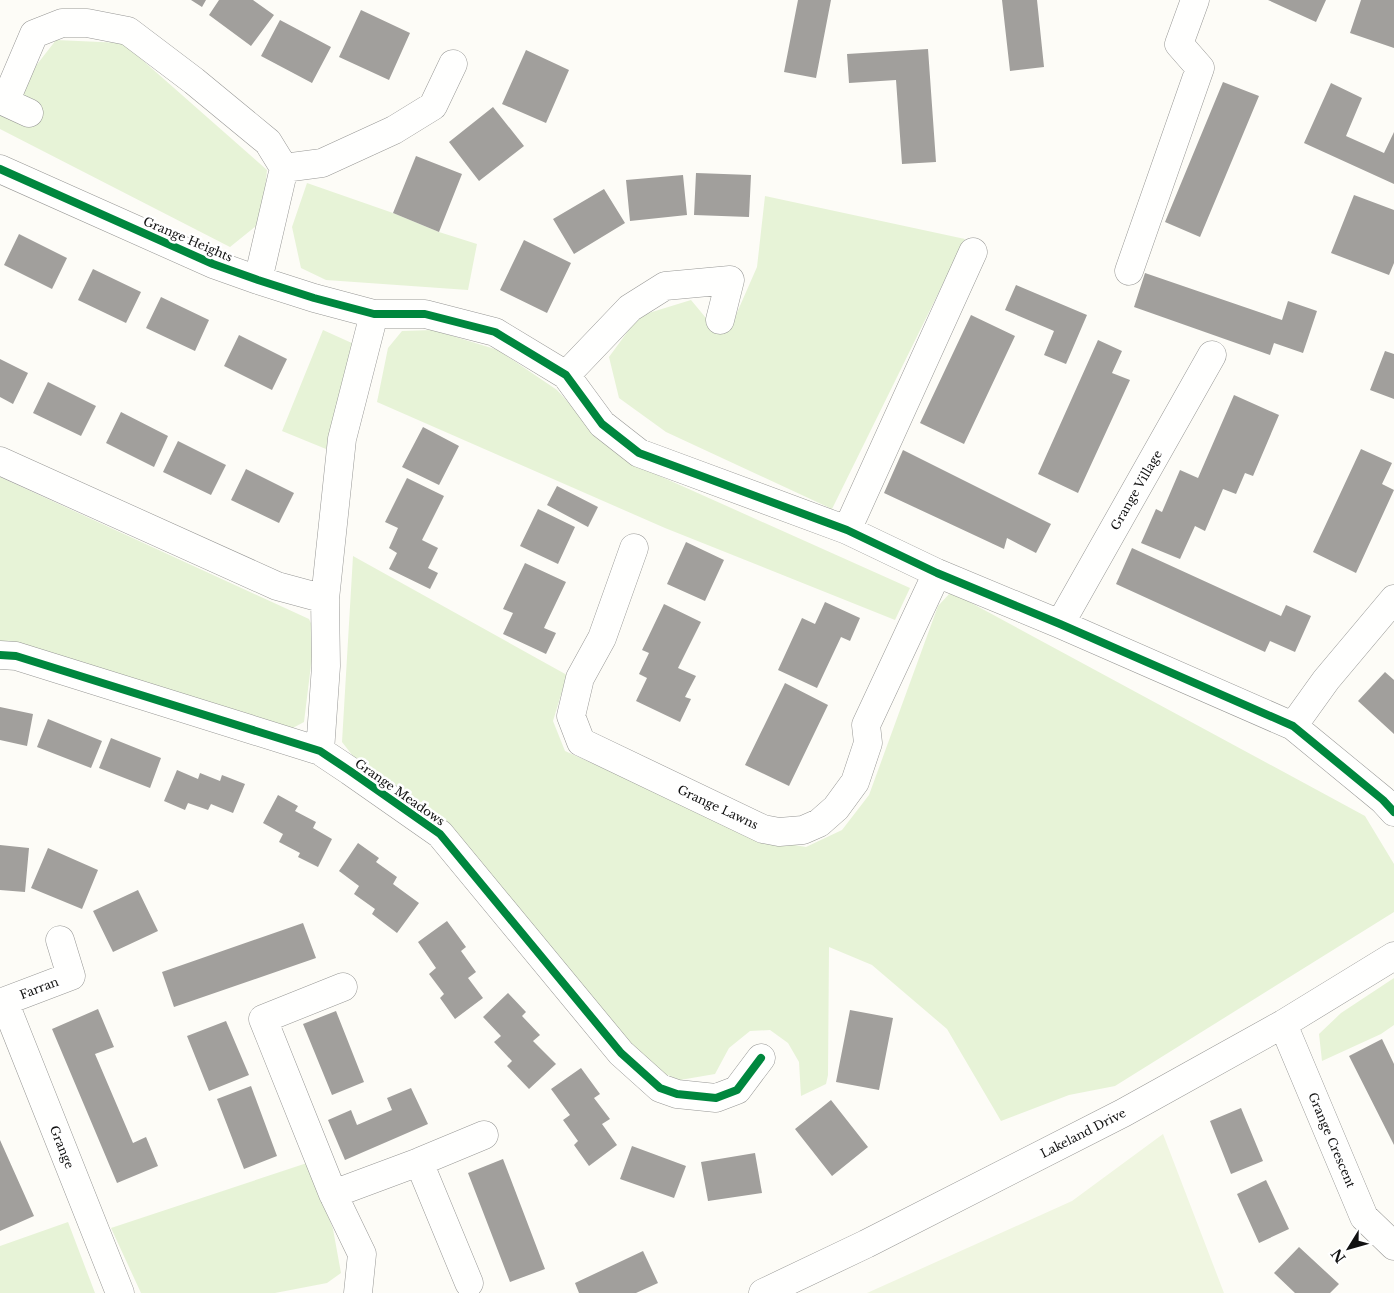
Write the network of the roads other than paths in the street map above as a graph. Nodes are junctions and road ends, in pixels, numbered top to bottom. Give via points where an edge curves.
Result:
1 (1195, 0) edge
2 (453, 64) dead end
3 (28, 113) dead end
4 (284, 168) junction
5 (0, 169) edge
6 (973, 252) dead end
7 (1129, 271) dead end
8 (258, 280) junction
9 (374, 314) junction
10 (720, 320) dead end
11 (1212, 356) dead end
12 (566, 375) junction
13 (0, 462) edge
14 (847, 530) junction
15 (634, 548) dead end
16 (937, 573) junction
17 (325, 599) junction
18 (1394, 599) edge
19 (1060, 624) junction
20 (0, 656) edge
21 (1293, 726) junction
22 (320, 751) junction
23 (1394, 812) edge
24 (60, 940) dead end
25 (1394, 956) edge
26 (343, 987) dead end
27 (2, 1002) edge
28 (1284, 1024) junction
29 (761, 1058) dead end
30 (484, 1135) dead end
31 (419, 1162) junction
32 (333, 1194) junction
33 (1394, 1246) edge
34 (469, 1284) dead end
35 (120, 1293) edge
36 (358, 1293) edge
37 (763, 1293) edge

1 - 7 street via 1179,44 1200,68
2 - 4 street via 433,106 425,111 394,130 322,163
3 - 4 street via 5,102 34,34 62,23 87,23 128,31 268,142
4 - 8 street
5 - 8 street, Grange Heights via 213,264
6 - 14 street
8 - 9 street, Grange Heights
9 - 12 street, Grange Heights via 425,314 495,332
9 - 17 street via 342,439
10 - 12 street via 730,280 665,286 630,308
11 - 19 street, Grange Village
12 - 14 street via 602,424 639,453
13 - 17 street via 277,586
14 - 16 street
15 - 16 street, Grange Lawns via 602,638 580,678 571,716 581,742 763,829 779,832 803,830 819,823 836,808 856,782 868,743 866,725
16 - 19 street
17 - 22 street via 326,666
18 - 21 street via 1326,680
19 - 21 street
20 - 22 street, Grange Meadows via 16,656
21 - 23 street
22 - 29 street, Grange Meadows via 440,834 621,1053 660,1088 677,1094 716,1098 737,1090
24 - 27 street, Farran via 71,976
25 - 28 street, Lakeland Drive
26 - 32 street via 264,1019
27 - 35 street, Grange
28 - 33 street, Grange Crescent via 1364,1217
28 - 37 street, Lakeland Drive via 1123,1113
30 - 31 street
31 - 32 street
31 - 34 street
32 - 36 street via 362,1254

